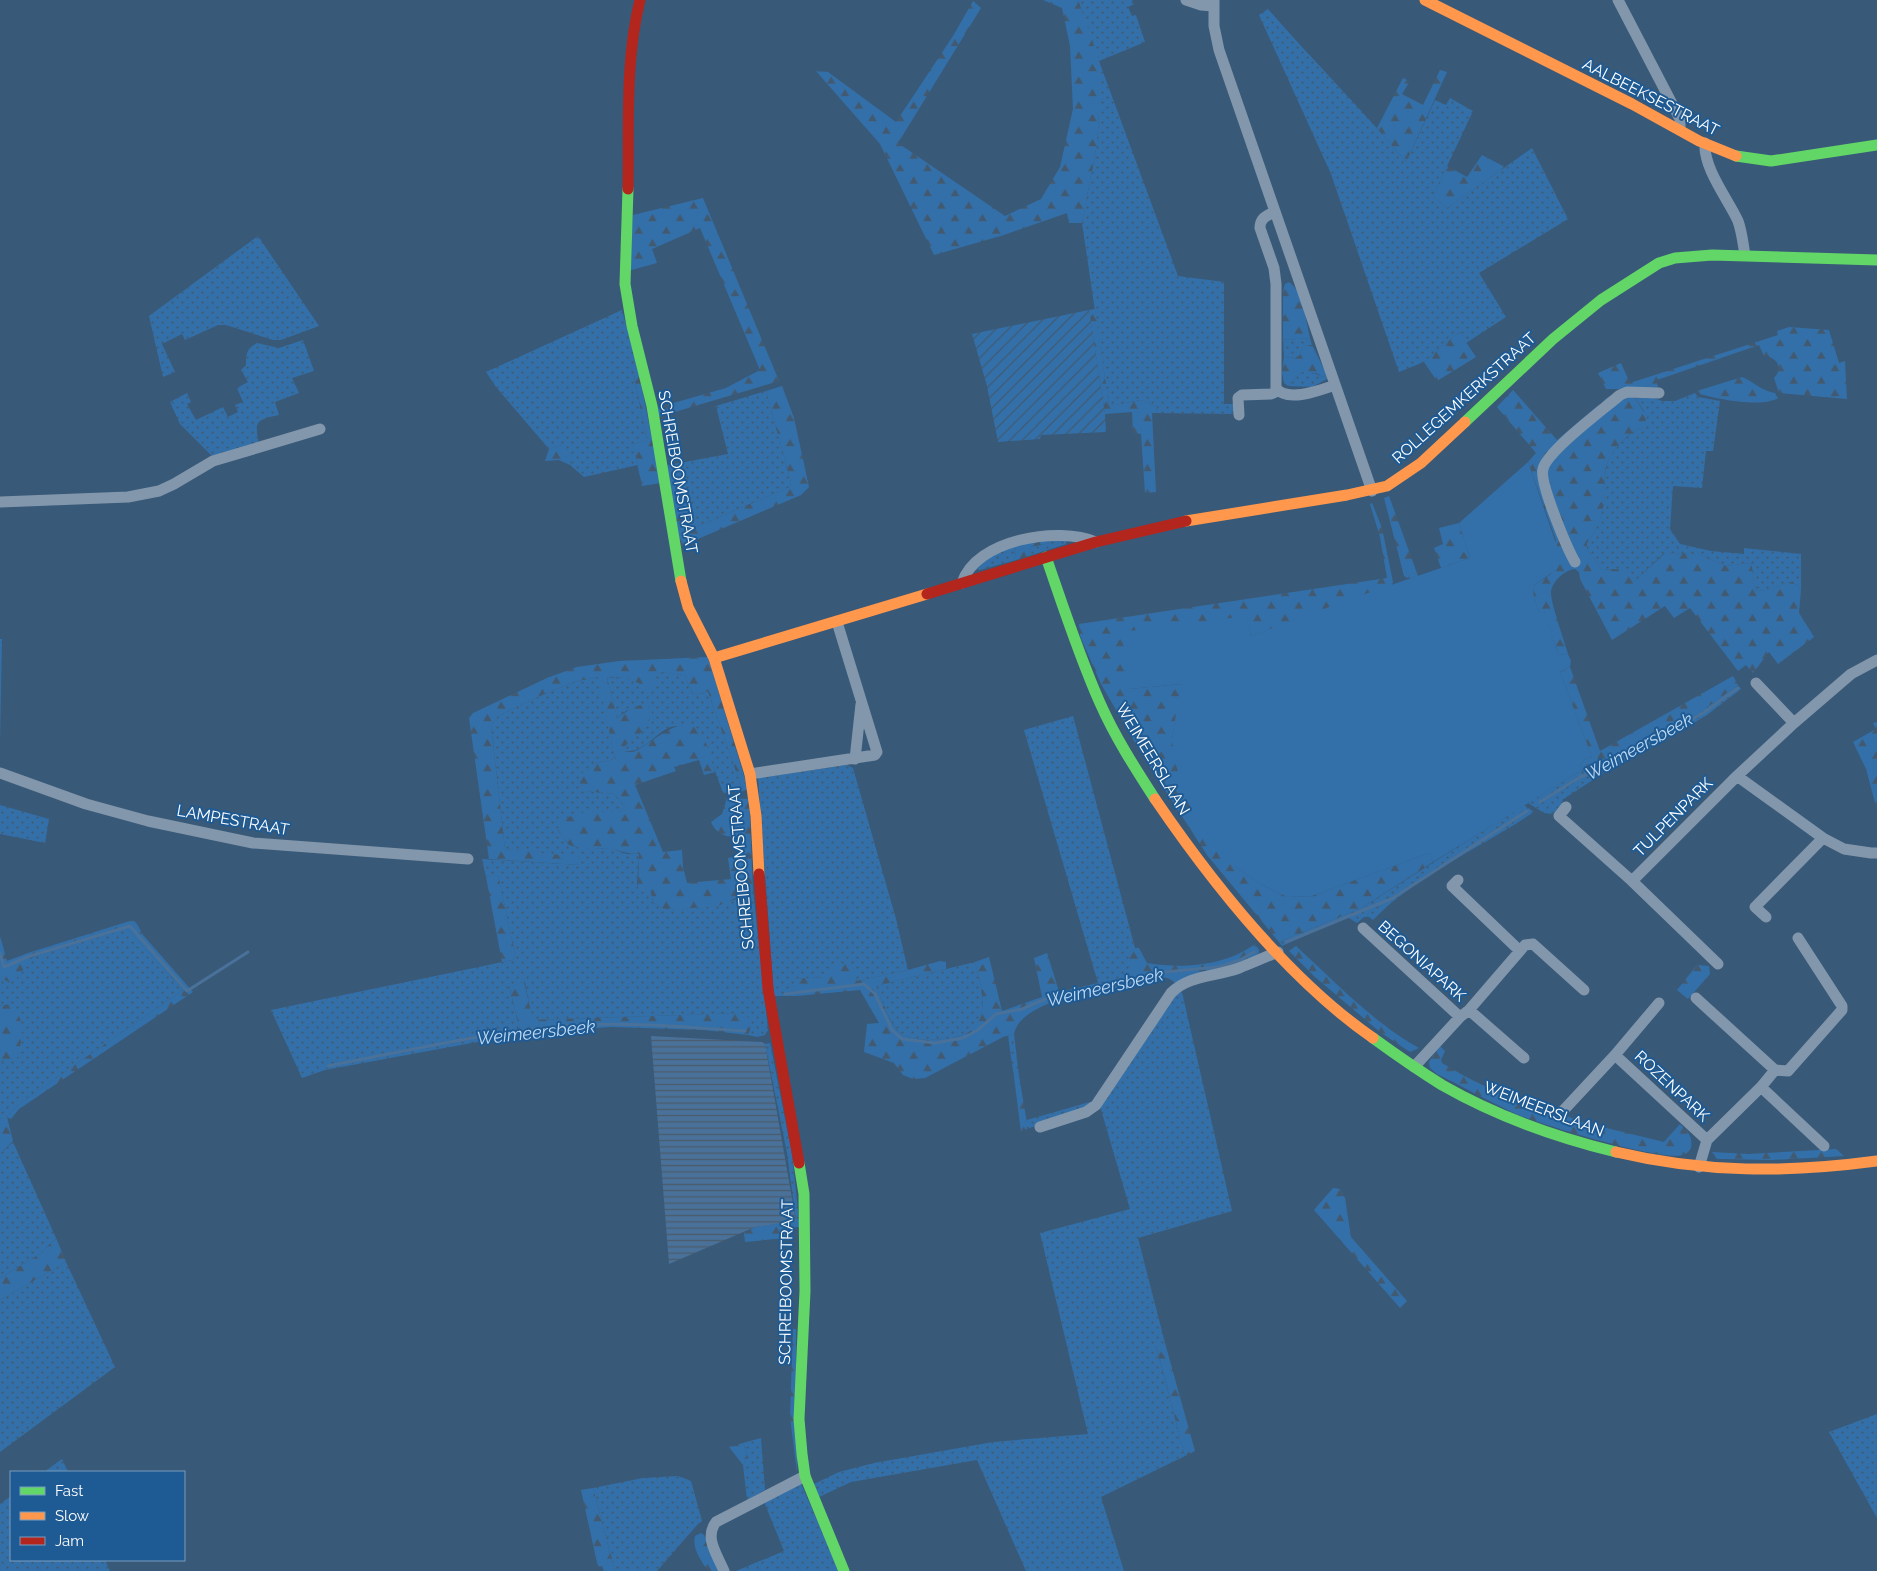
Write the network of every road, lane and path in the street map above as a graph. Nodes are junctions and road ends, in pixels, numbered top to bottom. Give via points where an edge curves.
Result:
1 (640, 0) edge
2 (1186, 0) edge
3 (1425, 0) edge
4 (1618, 0) edge
5 (1214, 3) edge
6 (1680, 129) junction
7 (1705, 143) junction
8 (1877, 145) edge
9 (1274, 212) junction
10 (1746, 255) junction
11 (1877, 260) edge
12 (1292, 262) junction
13 (1274, 268) junction
14 (1335, 385) junction
15 (1278, 392) junction
16 (1659, 393) dead end
17 (1239, 415) dead end
18 (320, 429) dead end
19 (1372, 490) junction
20 (0, 502) edge
21 (1096, 542) junction
22 (1046, 557) junction
23 (1575, 562) dead end
24 (962, 583) junction
25 (837, 622) junction
26 (714, 658) junction
27 (1877, 660) edge
28 (1756, 683) dead end
29 (861, 700) junction
30 (1794, 723) junction
31 (855, 759) junction
32 (0, 773) edge
33 (750, 774) junction
34 (1738, 776) junction
35 (1566, 807) dead end
36 (1823, 838) junction
37 (1877, 852) edge
38 (468, 858) dead end
39 (1458, 880) dead end
40 (1632, 881) junction
41 (1766, 917) dead end
42 (1363, 928) dead end
43 (1798, 938) dead end
44 (1520, 951) junction
45 (1278, 952) junction
46 (1718, 964) dead end
47 (1584, 990) dead end
48 (1696, 998) dead end
49 (1659, 1003) dead end
50 (1464, 1013) junction
51 (1615, 1055) junction
52 (1524, 1058) dead end
53 (1414, 1067) junction
54 (1775, 1070) junction
55 (1761, 1087) junction
56 (1561, 1113) dead end
57 (1040, 1127) dead end
58 (1706, 1140) junction
59 (1824, 1146) dead end
60 (1877, 1161) edge
61 (1699, 1167) junction
62 (805, 1476) junction
63 (724, 1571) edge
64 (844, 1571) edge

1 - 26 street, SCHREIBOOMSTRAAT via 633,28 631,58 625,284 652,406 681,580 688,607
2 - 5 street via 1201,5
3 - 6 street, AALBEEKSESTRAAT
4 - 6 street via 1680,119
5 - 9 street via 1218,44
6 - 7 street, AALBEEKSESTRAAT
7 - 8 street, AALBEEKSESTRAAT via 1741,158 1763,161
7 - 10 street via 1704,151 1711,171 1741,228
9 - 12 street
9 - 13 street via 1260,222
10 - 11 street, ROLLEGEMKERKSTRAAT
10 - 19 street, ROLLEGEMKERKSTRAAT via 1675,258 1643,273 1601,300 1553,339 1421,463 1397,481
12 - 13 street
12 - 14 street
13 - 15 street
14 - 15 street via 1310,394
14 - 19 street
15 - 17 street via 1242,395 1238,398
16 - 23 street via 1627,392 1620,396 1553,453 1542,469 1545,488
18 - 20 street via 214,461 174,484 144,495
19 - 21 street, ROLLEGEMKERKSTRAAT via 1192,520
21 - 22 street, ROLLEGEMKERKSTRAAT
21 - 24 street, ROLLEGEMKERKSTRAAT via 1084,537 1026,538 991,550 978,559 964,575
22 - 24 street, ROLLEGEMKERKSTRAAT
22 - 45 street, WEIMEERSLAAN via 1080,656 1116,733 1148,788 1213,878
24 - 25 street, ROLLEGEMKERKSTRAAT
25 - 26 street, ROLLEGEMKERKSTRAAT
25 - 29 street
26 - 33 street, SCHREIBOOMSTRAAT
27 - 30 street, TULPENPARK via 1852,674
28 - 30 street
29 - 31 street
29 - 31 street via 877,752
30 - 34 street, TULPENPARK
31 - 33 street
32 - 38 street, LAMPESTRAAT via 95,807 253,843
33 - 62 street, SCHREIBOOMSTRAAT via 768,989 804,1194 805,1291 799,1418
34 - 36 street, TULPENPARK
34 - 40 street, TULPENPARK
35 - 40 street, TULPENPARK via 1558,816
36 - 37 street, TULPENPARK via 1844,849
36 - 41 street via 1756,907
39 - 44 street via 1452,886
40 - 46 street, TULPENPARK
42 - 50 street, BEGONIAPARK
43 - 54 street, ROZENPARK via 1842,1010 1788,1071
44 - 47 street via 1525,945 1533,944
44 - 50 street, BEGONIAPARK
45 - 53 street, WEIMEERSLAAN via 1326,1002
45 - 57 street via 1178,986 1096,1105 1086,1112
48 - 54 street
49 - 51 street, ROZENPARK
50 - 52 street, BEGONIAPARK
50 - 53 street, BEGONIAPARK
51 - 56 street, ROZENPARK
51 - 58 street, ROZENPARK
53 - 61 street, WEIMEERSLAAN via 1496,1112 1549,1132 1601,1149
54 - 55 street, ROZENPARK
55 - 58 street, ROZENPARK
55 - 59 street
58 - 61 street, ROZENPARK
60 - 61 street, WEIMEERSLAAN via 1796,1169
62 - 63 street via 716,1522 710,1530 710,1537
62 - 64 street, SCHREIBOOMSTRAAT

